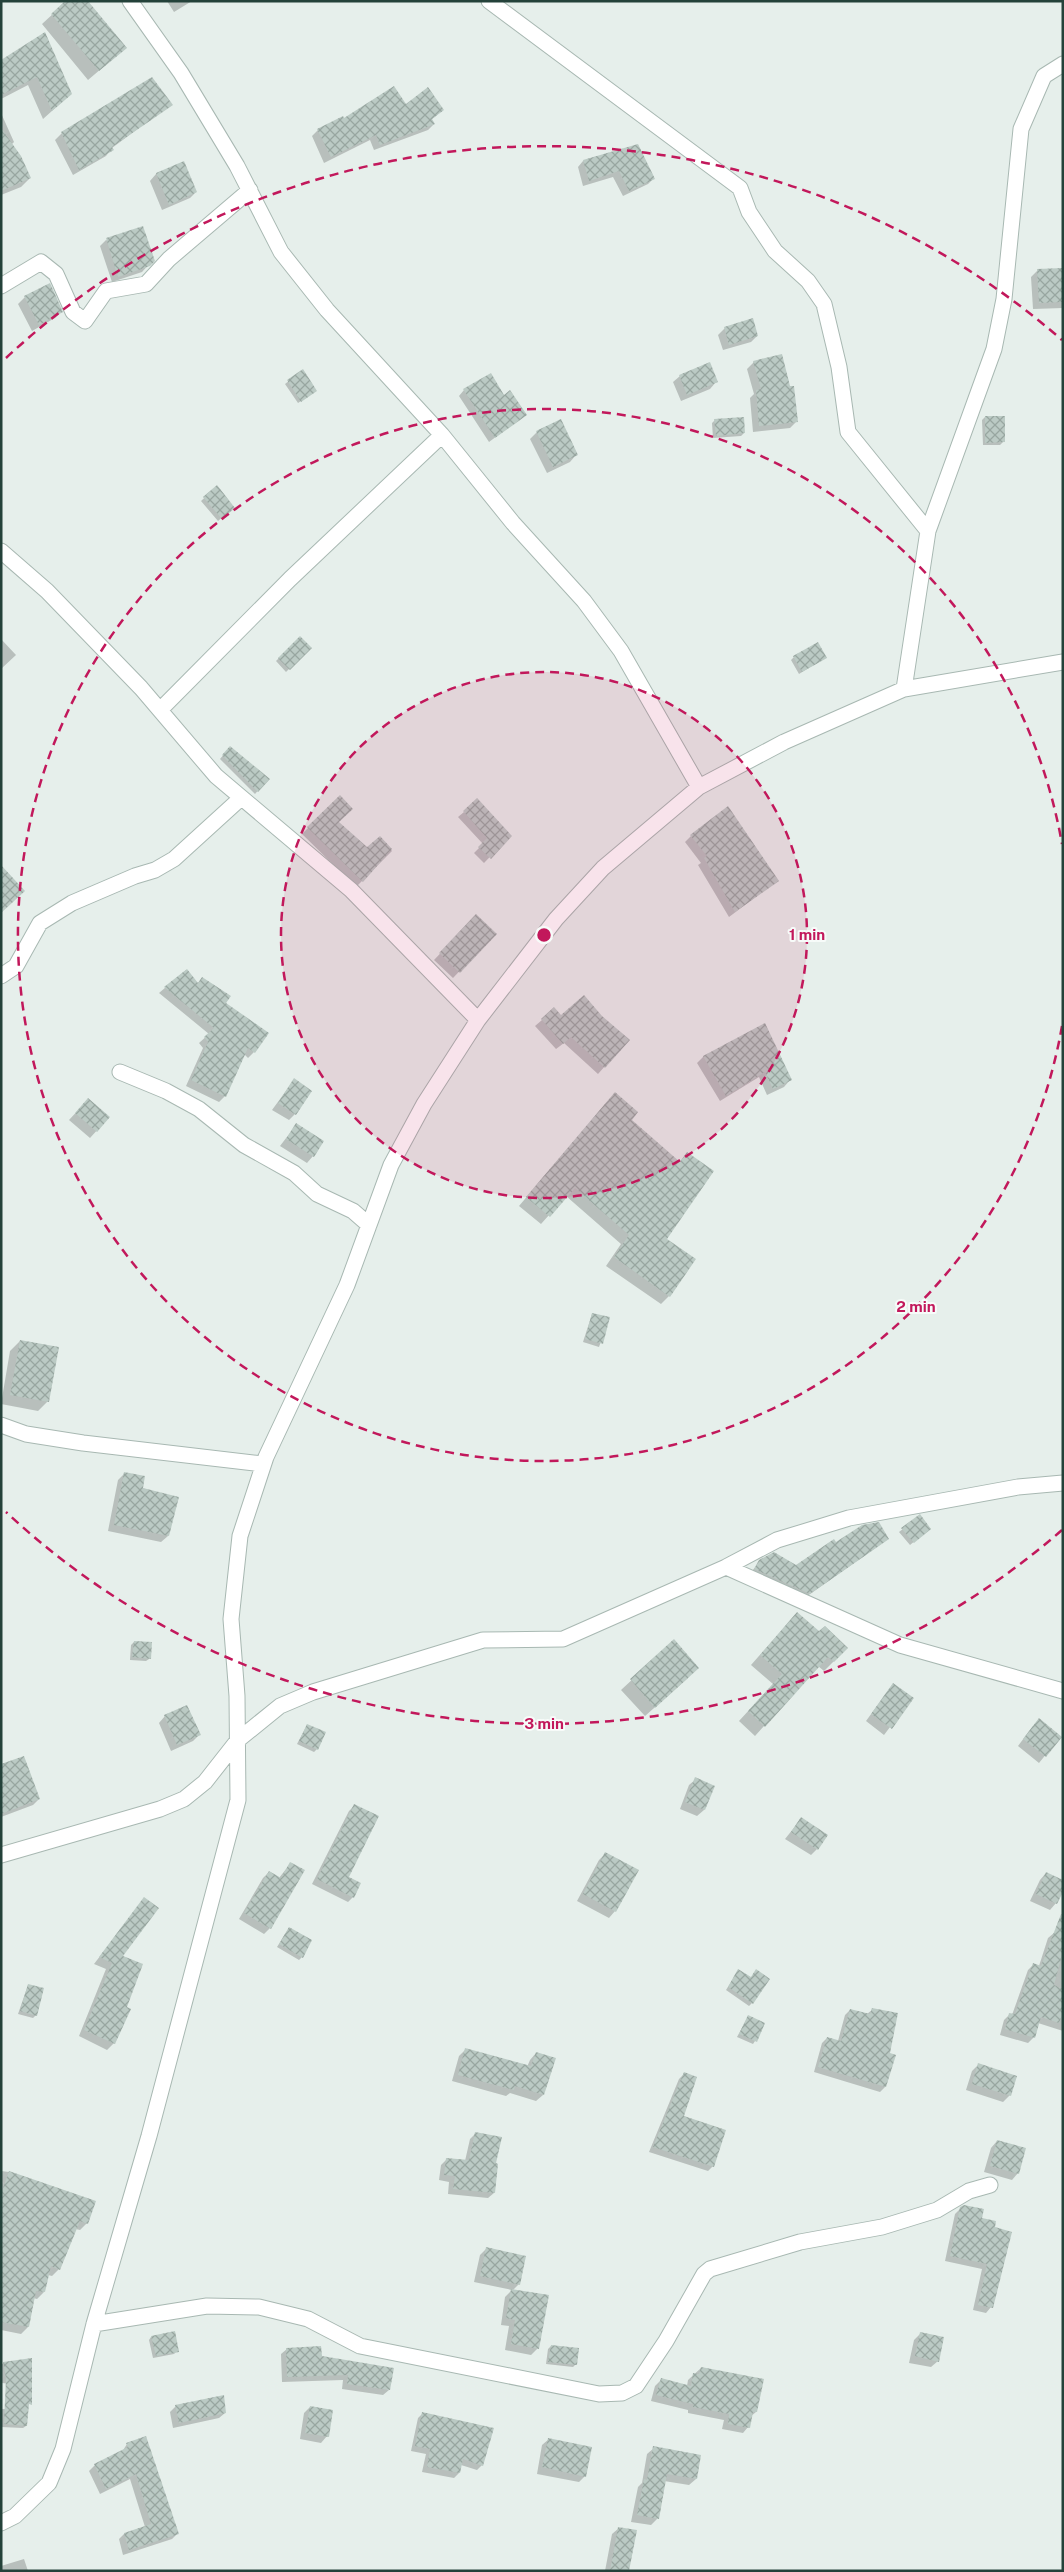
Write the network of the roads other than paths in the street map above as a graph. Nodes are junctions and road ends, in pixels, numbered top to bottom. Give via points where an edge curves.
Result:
1 (130, 1) edge
2 (489, 1) edge
3 (1063, 64) edge
4 (250, 190) junction
5 (1, 286) edge
6 (442, 435) junction
7 (928, 531) junction
8 (1, 551) edge
9 (1063, 662) edge
10 (904, 689) junction
11 (160, 710) junction
12 (699, 787) junction
13 (241, 798) junction
14 (1, 976) edge
15 (478, 1020) junction
16 (120, 1072) dead end
17 (369, 1225) junction
18 (1, 1425) edge
19 (264, 1464) junction
20 (1063, 1483) edge
21 (726, 1567) junction
22 (1063, 1691) edge
23 (238, 1740) junction
24 (1, 1855) edge
25 (990, 2185) dead end
26 (94, 2324) junction
27 (1, 2523) edge

1 - 4 street via 181,73
2 - 7 street via 740,188 749,212 775,251 808,281 824,304 839,367 848,432
3 - 7 street via 1044,76 1021,129 1004,299 994,349
4 - 5 street via 169,259 146,284 106,291 85,321 73,312 56,274 41,262
4 - 6 street via 287,259 327,310
6 - 11 street via 290,579
6 - 12 street via 513,524 584,601 621,651
7 - 10 street
8 - 11 street via 47,592
9 - 10 street
10 - 12 street via 784,742
11 - 13 street via 216,776
12 - 15 street via 603,868 556,918
13 - 14 street via 174,859 72,904 40,923 16,966
13 - 15 street via 351,890
15 - 17 street via 424,1104 391,1165
16 - 17 street via 199,1109 244,1145 294,1173 317,1194 353,1211
17 - 19 street via 347,1286
18 - 19 street via 26,1434 83,1443
19 - 23 street via 240,1536 231,1619
20 - 21 street via 1018,1487 848,1518 777,1540
21 - 22 street via 900,1645
21 - 23 street via 563,1639 483,1640 313,1692 280,1706
23 - 24 street via 205,1782 184,1799 160,1809
23 - 26 street via 238,1800 150,2136
25 - 26 street via 968,2191 937,2210 882,2227 800,2242 710,2269 636,2386 622,2393 600,2394 360,2346 308,2320 259,2307 207,2306
26 - 27 street via 63,2449 49,2483 15,2516

